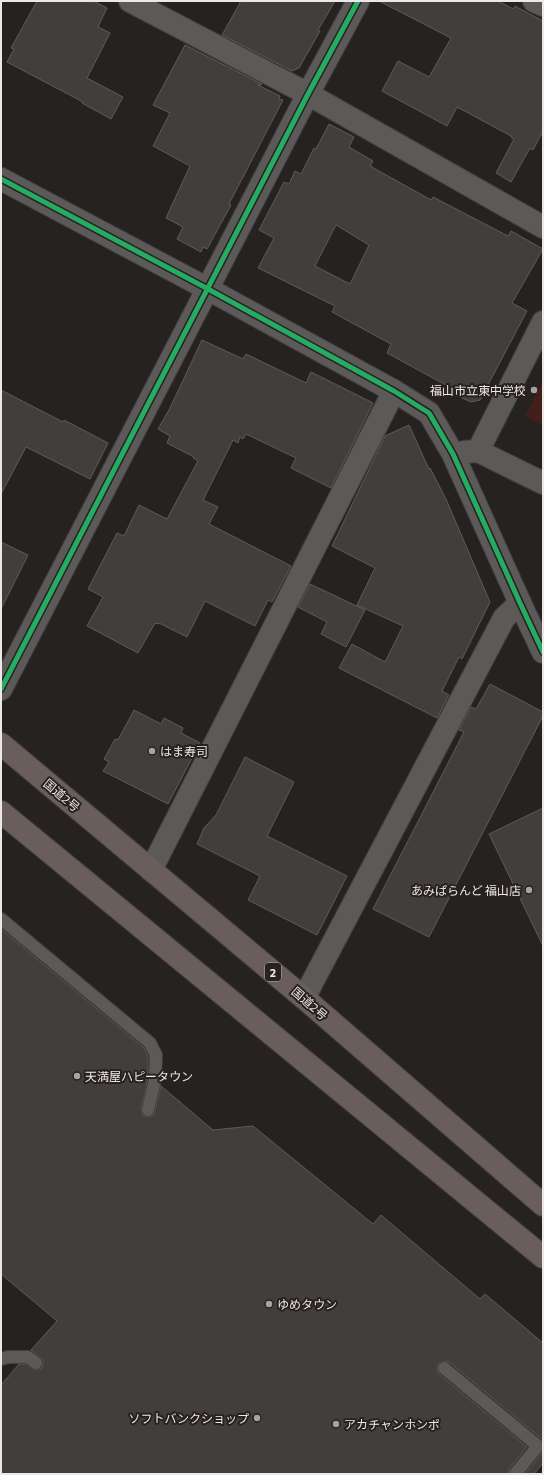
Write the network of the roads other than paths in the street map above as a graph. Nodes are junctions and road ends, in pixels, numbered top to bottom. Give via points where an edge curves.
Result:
1 (130, 1) edge
2 (358, 1) edge
3 (534, 1) edge
4 (543, 5) edge
5 (308, 94) junction
6 (1, 179) edge
7 (543, 227) edge
8 (208, 289) junction
9 (543, 322) edge
10 (394, 391) junction
11 (478, 451) junction
12 (453, 454) junction
13 (543, 483) edge
14 (520, 603) junction
15 (543, 652) edge
16 (1, 689) edge
17 (1, 744) edge
18 (1, 812) edge
19 (152, 870) junction
20 (1, 919) edge
21 (304, 998) junction
22 (148, 1110) dead end
23 (543, 1205) edge
24 (543, 1257) edge
25 (1, 1359) edge
26 (36, 1364) dead end
27 (444, 1368) dead end
28 (515, 1474) edge

1 - 5 street
2 - 5 street
3 - 4 street
5 - 7 street
5 - 8 street
6 - 8 street
8 - 10 street
8 - 16 street
9 - 11 street
10 - 12 street via 429,413
10 - 19 street
11 - 12 street
11 - 13 street
12 - 14 street
14 - 15 street
14 - 21 street via 504,618
17 - 19 highway, 国道2号 / 2
18 - 24 highway
19 - 21 highway, 国道2号 / 2
20 - 22 lane via 150,1043 156,1055 155,1080
21 - 23 highway, 国道2号 / 2
25 - 26 lane via 28,1357
27 - 28 lane via 538,1446

